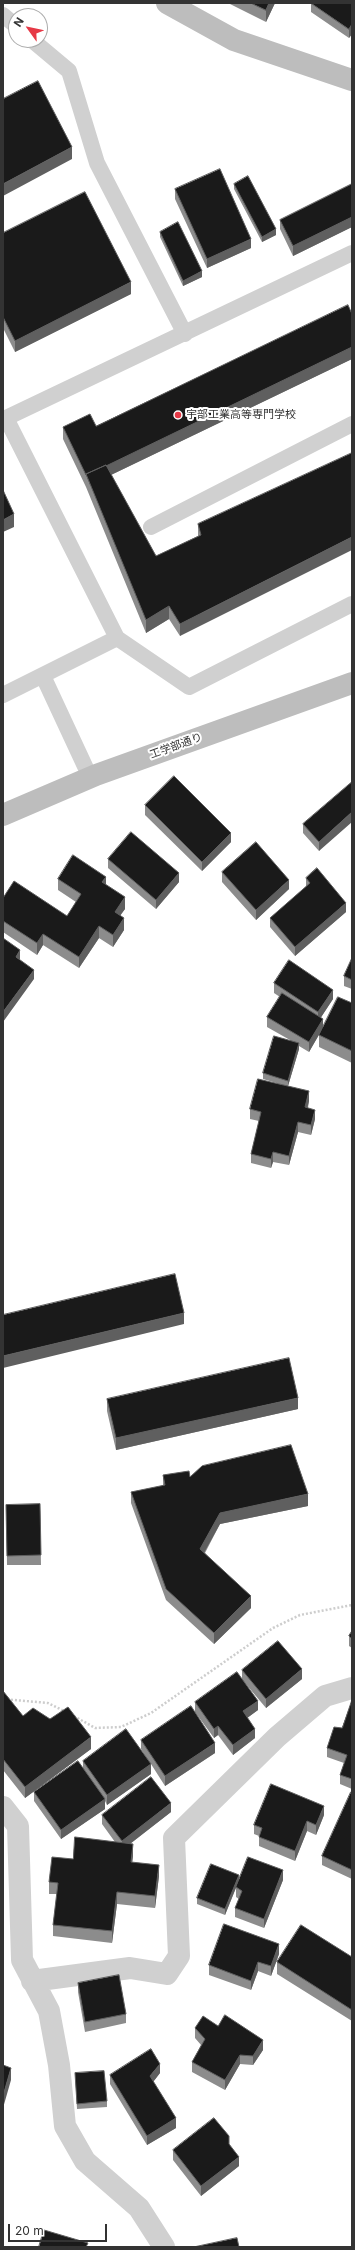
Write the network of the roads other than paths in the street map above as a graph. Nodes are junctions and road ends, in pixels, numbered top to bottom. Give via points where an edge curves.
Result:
1 (167, 3) edge
2 (42, 48) edge
3 (352, 80) edge
4 (352, 253) edge
5 (185, 334) junction
6 (5, 415) edge
7 (352, 424) edge
8 (151, 527) dead end
9 (352, 604) edge
10 (117, 638) junction
11 (43, 676) junction
12 (352, 683) edge
13 (3, 695) edge
14 (90, 777) junction
15 (3, 815) edge
16 (352, 1688) edge
17 (3, 1807) edge
18 (32, 1981) junction
19 (164, 2247) edge

1 - 3 street via 234,40
2 - 5 lane via 69,71 97,163
4 - 5 lane
5 - 6 lane
6 - 10 lane
7 - 8 lane
9 - 10 lane via 189,687
10 - 11 lane
11 - 13 lane
11 - 14 lane
12 - 14 street, 工学部通り
14 - 15 street, 工学部通り
16 - 18 street via 325,1696 294,1721 174,1838 179,1956 168,1974 130,1968
17 - 18 street via 18,1826 22,1960
18 - 19 street via 49,2011 59,2065 65,2126 85,2161 139,2208

